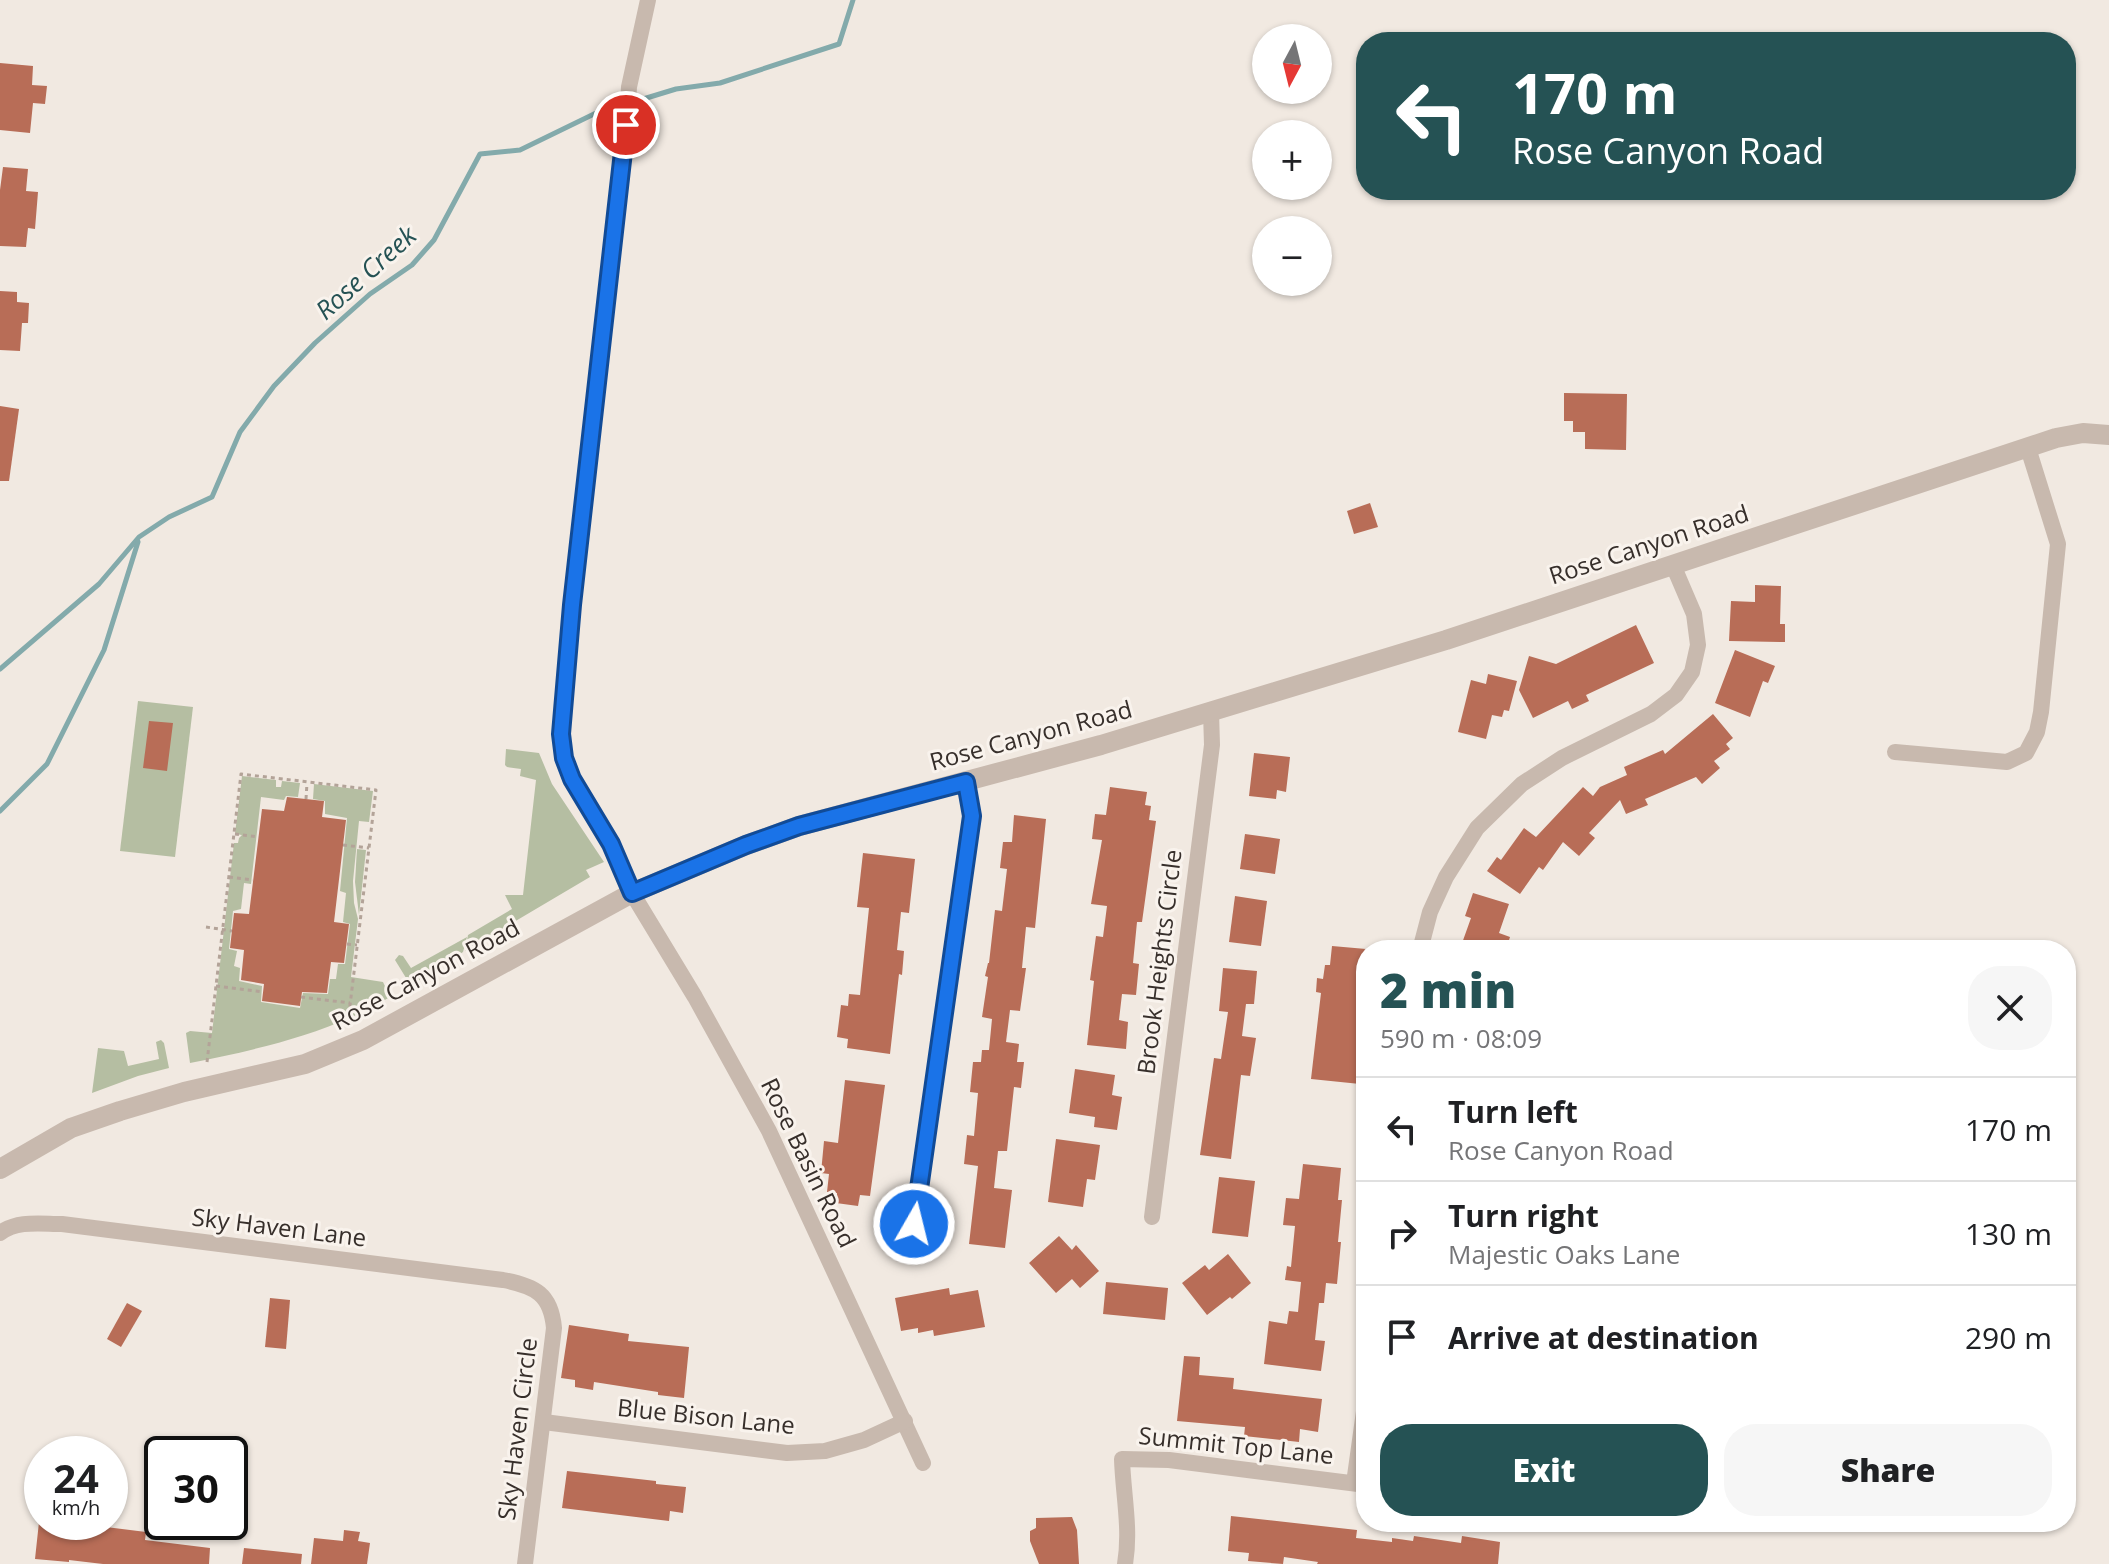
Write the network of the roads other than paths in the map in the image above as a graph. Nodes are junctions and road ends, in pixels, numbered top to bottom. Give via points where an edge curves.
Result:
1 (648, 0) edge
2 (2109, 435) edge
3 (2028, 448) junction
4 (1673, 565) junction
5 (1211, 712) junction
6 (1895, 752) dead end
7 (966, 782) junction
8 (632, 893) junction
9 (1423, 940) edge
10 (0, 1169) edge
11 (1152, 1217) dead end
12 (914, 1224) dead end
13 (0, 1233) edge
14 (548, 1301) joint
15 (905, 1421) junction
16 (544, 1422) junction
17 (923, 1463) dead end
18 (1356, 1483) edge
19 (525, 1564) edge
20 (1125, 1564) edge

1 - 8 street, Rose Basin Road via 629,87 561,734 572,779 611,844
2 - 3 street, Rose Canyon Road via 2083,433
3 - 4 street, Rose Canyon Road
3 - 6 street via 2058,544 2037,732 2026,753 2007,762
4 - 5 street, Rose Canyon Road
4 - 9 street via 1694,614 1698,645 1692,672 1676,695 1651,714 1522,784 1477,828 1446,877
5 - 7 street, Rose Canyon Road
5 - 11 street, Brook Heights Circle via 1212,745
7 - 8 street, Rose Canyon Road via 799,826
7 - 12 street via 972,816
8 - 10 street, Rose Canyon Road via 363,1040 305,1064 95,1119
8 - 15 street, Rose Basin Road via 769,1131
13 - 14 street, Sky Haven Lane via 10,1226 62,1224 503,1280 535,1289
14 - 16 street, Sky Haven Circle via 554,1328
15 - 16 street, Blue Bison Lane via 825,1451 787,1453
15 - 17 street, Rose Basin Road
16 - 19 street, Sky Haven Circle
18 - 20 street, Summit Top Lane via 1122,1459

